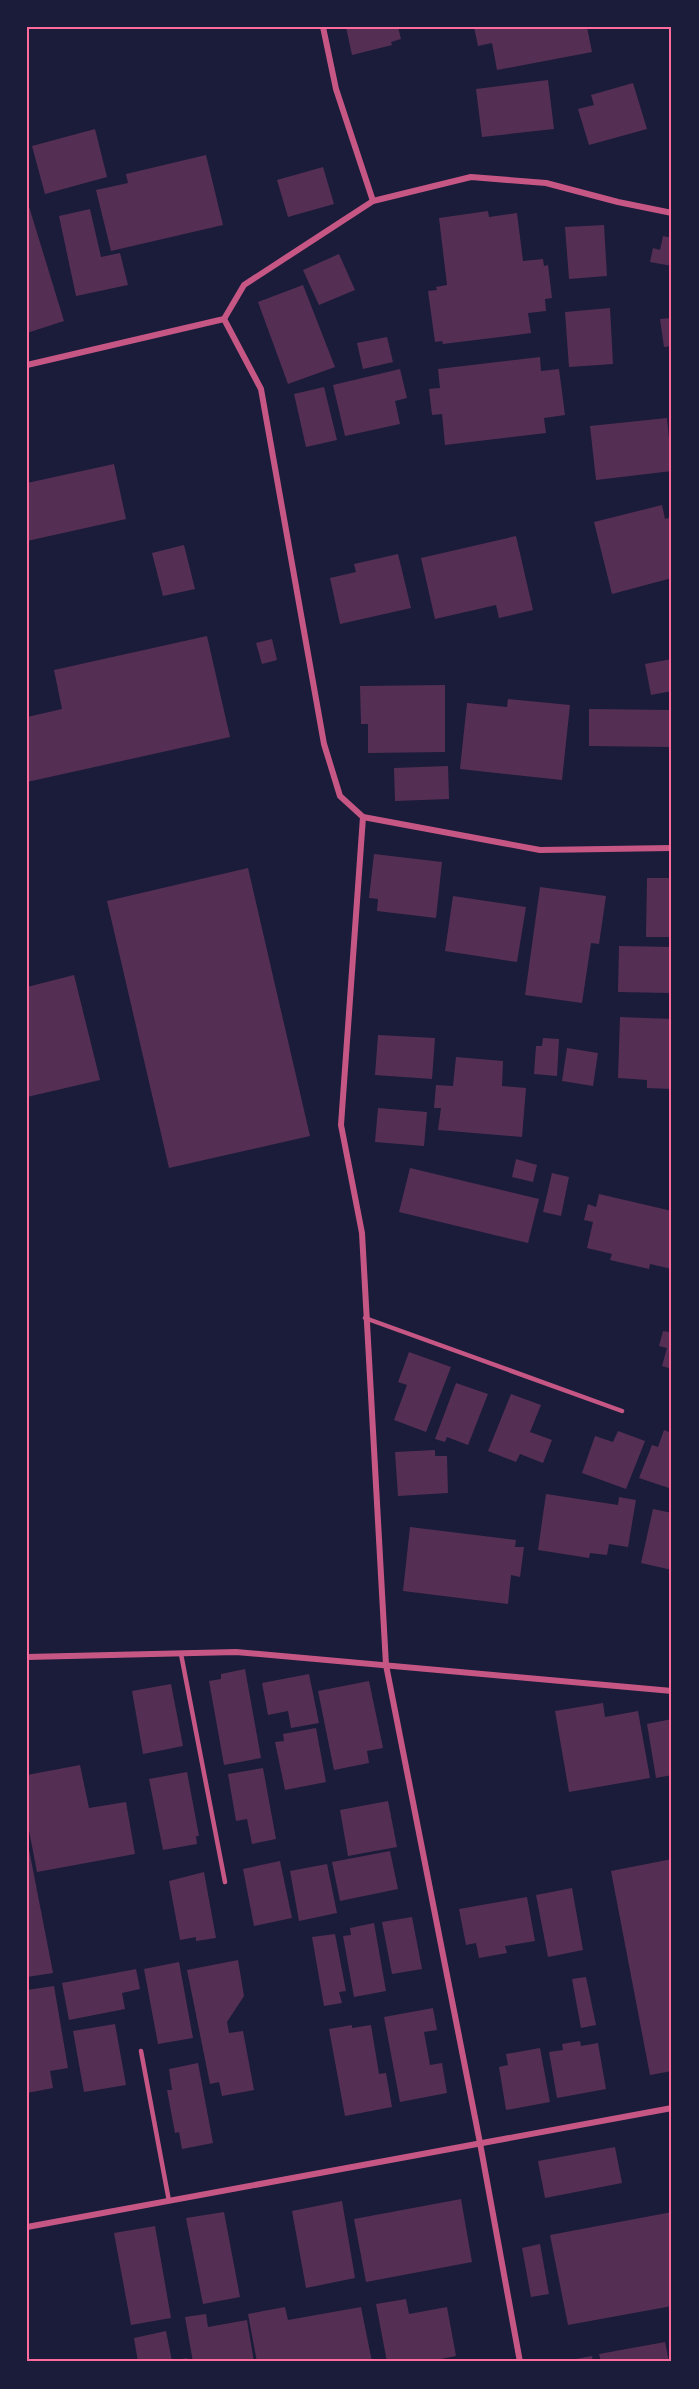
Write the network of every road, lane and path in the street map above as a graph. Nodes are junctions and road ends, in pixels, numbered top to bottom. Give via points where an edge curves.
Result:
1 (323, 27) edge
2 (373, 201) junction
3 (672, 213) edge
4 (224, 319) junction
5 (27, 365) edge
6 (363, 817) junction
7 (672, 848) edge
8 (365, 1318) junction
9 (622, 1411) dead end
10 (181, 1654) junction
11 (27, 1657) edge
12 (386, 1665) junction
13 (672, 1691) edge
14 (225, 1882) dead end
15 (141, 2050) dead end
16 (672, 2108) edge
17 (480, 2143) junction
18 (169, 2200) junction
19 (27, 2227) edge
20 (520, 2362) edge

1 - 2 street via 336,89
2 - 3 street via 471,177 546,183
2 - 4 street via 244,285
4 - 5 street
4 - 6 street via 261,389 324,744 340,796
6 - 7 street via 540,850
6 - 8 street via 341,1125 362,1233
8 - 9 lane
8 - 12 street
10 - 11 street
10 - 12 street via 236,1652
10 - 14 lane
12 - 13 street
12 - 17 street
15 - 18 lane
16 - 17 street
17 - 18 street
17 - 20 street
18 - 19 street

